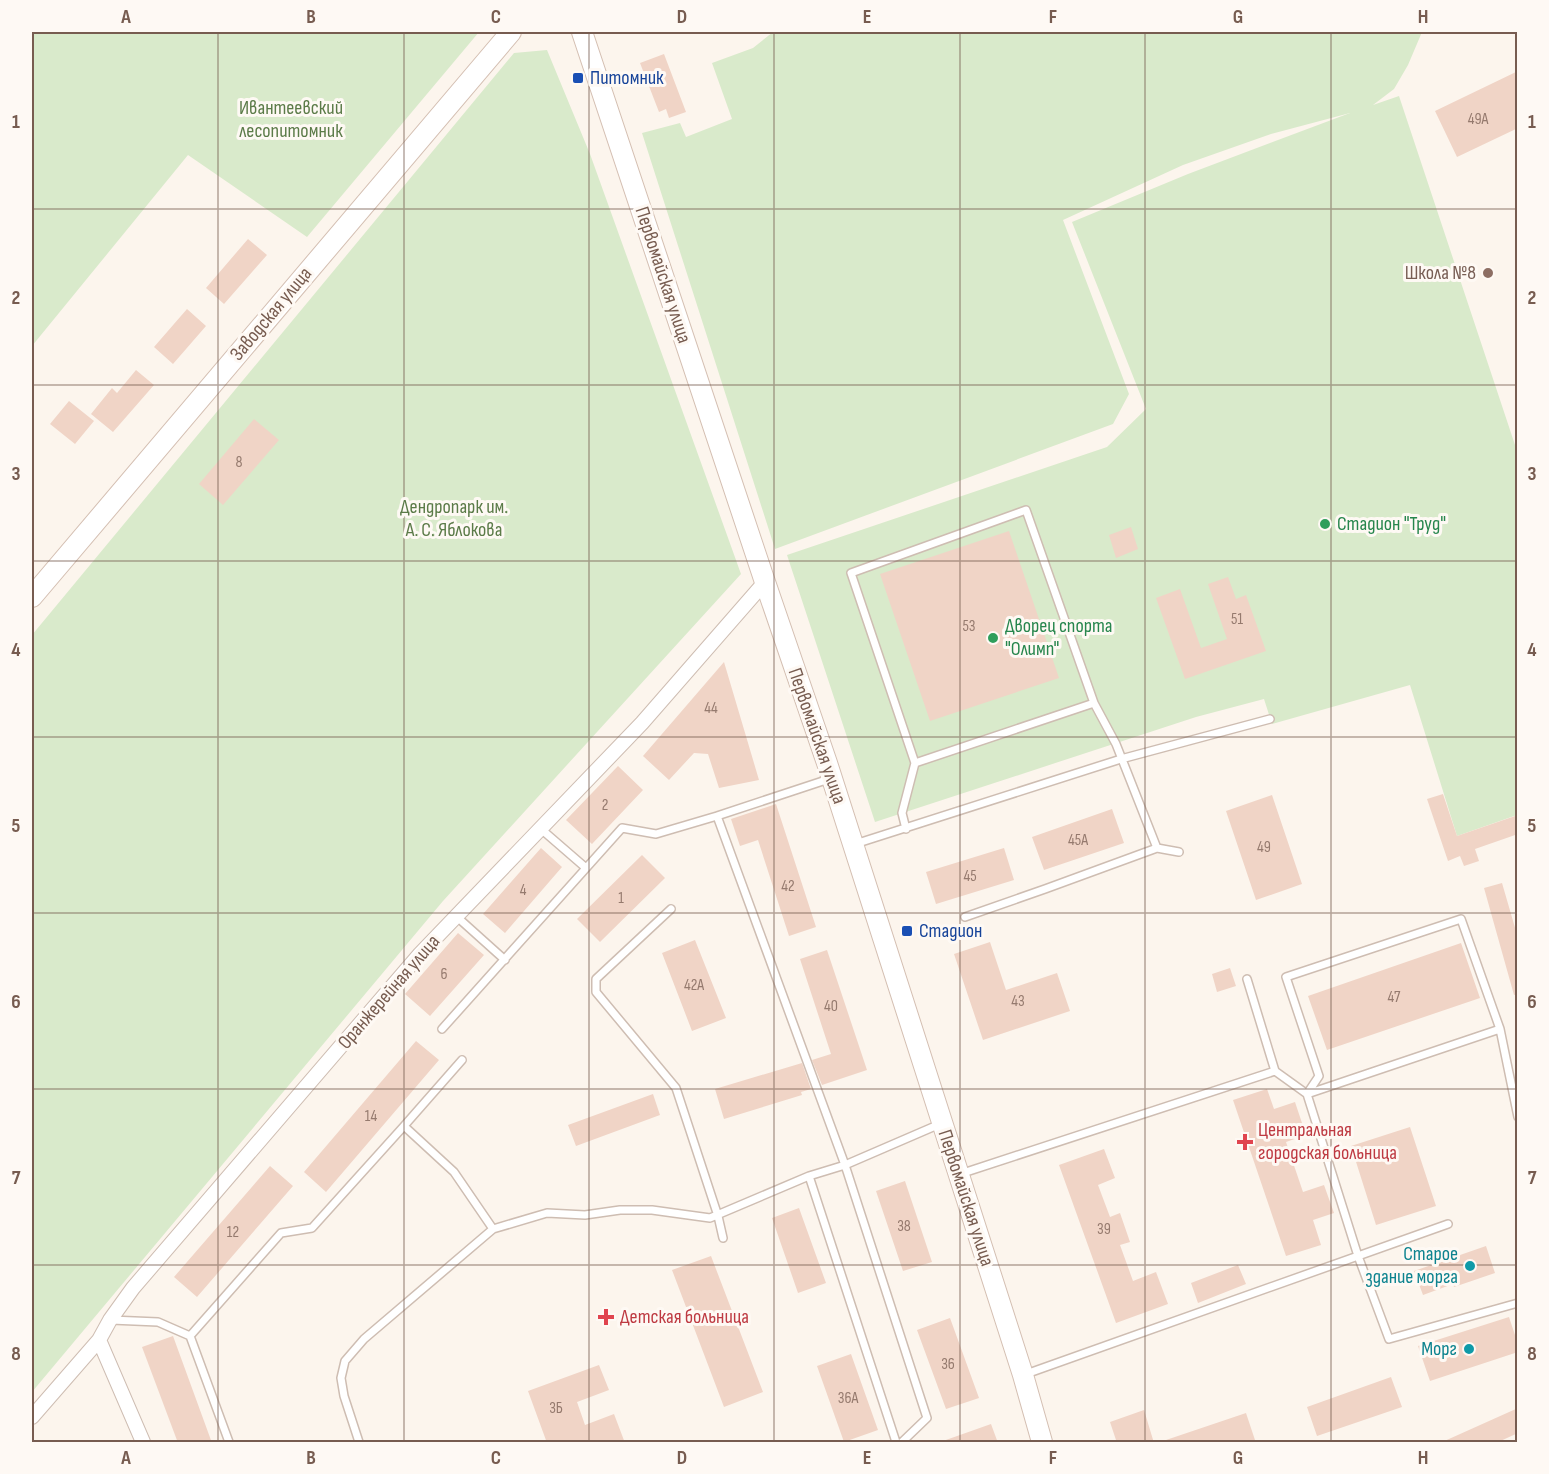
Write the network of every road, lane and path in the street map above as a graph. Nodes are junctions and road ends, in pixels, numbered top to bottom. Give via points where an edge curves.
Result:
1 (511, 32) edge
2 (582, 32) edge
3 (765, 582) junction
4 (32, 597) edge
5 (1094, 703) junction
6 (1270, 719) dead end
7 (1121, 759) junction
8 (915, 763) junction
9 (831, 778) junction
10 (717, 816) junction
11 (541, 829) junction
12 (906, 829) junction
13 (853, 845) junction
14 (1157, 848) junction
15 (1179, 852) dead end
16 (586, 868) junction
17 (671, 909) dead end
18 (456, 916) junction
19 (965, 917) dead end
20 (505, 960) junction
21 (1247, 979) dead end
22 (442, 1029) dead end
23 (1500, 1029) junction
24 (462, 1060) dead end
25 (1275, 1071) junction
26 (1307, 1094) junction
27 (1518, 1118) edge
28 (942, 1123) junction
29 (404, 1126) junction
30 (845, 1165) junction
31 (958, 1174) junction
32 (809, 1176) junction
33 (718, 1216) junction
34 (1448, 1224) dead end
35 (493, 1228) junction
36 (723, 1238) dead end
37 (1358, 1256) junction
38 (1518, 1303) edge
39 (110, 1320) junction
40 (190, 1336) junction
41 (99, 1340) junction
42 (1023, 1375) junction
43 (32, 1417) edge
44 (143, 1443) edge
45 (229, 1443) edge
46 (359, 1443) edge
47 (896, 1443) edge
48 (902, 1443) edge
49 (1042, 1443) edge

1 - 4 main road, Заводская улица
2 - 3 main road, Первомайская улица
3 - 9 main road, Первомайская улица
3 - 11 street, Оранжерейная улица via 642,723
5 - 7 lane
5 - 8 lane
5 - 8 lane via 1026,510 851,573
6 - 7 lane
7 - 12 lane
7 - 14 lane
8 - 12 lane via 902,813
9 - 10 lane
9 - 13 main road, Первомайская улица
10 - 16 lane via 656,834 622,828
10 - 30 lane
11 - 16 lane
11 - 18 street, Оранжерейная улица
12 - 13 lane
13 - 28 main road, Первомайская улица
14 - 15 lane
14 - 19 lane
16 - 20 lane
17 - 33 lane via 596,979 596,992 676,1088
18 - 20 lane
18 - 39 street, Оранжерейная улица via 133,1288
20 - 22 lane
21 - 25 lane
23 - 26 lane
23 - 26 lane via 1461,919 1297,973 1286,977 1319,1076
23 - 27 lane
24 - 29 lane
25 - 26 lane
25 - 31 lane
26 - 37 lane
28 - 30 lane
28 - 31 main road, Первомайская улица
29 - 35 lane via 454,1172
29 - 40 lane via 312,1228 281,1233
30 - 32 lane
30 - 48 lane via 927,1418
31 - 42 main road, Первомайская улица
32 - 33 lane
32 - 47 lane
33 - 35 lane via 652,1210 585,1215 547,1213
33 - 36 lane
34 - 37 lane
35 - 46 lane via 364,1339 345,1361 341,1378 344,1396
37 - 38 lane via 1389,1340
37 - 42 lane
39 - 40 lane via 158,1323
39 - 41 street, Оранжерейная улица
40 - 45 lane
41 - 43 street, Оранжерейная улица
41 - 44 street
42 - 49 main road, Первомайская улица

